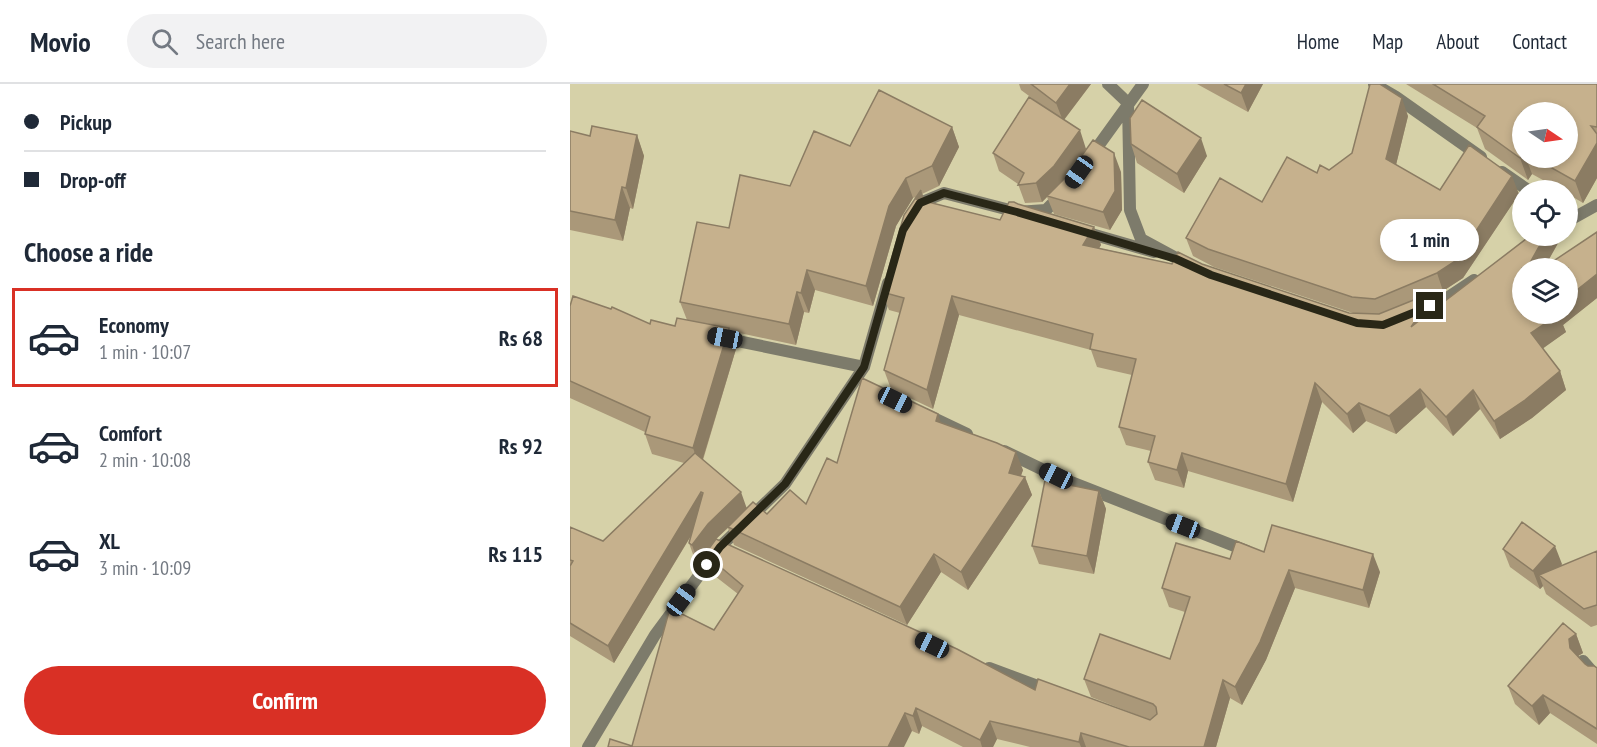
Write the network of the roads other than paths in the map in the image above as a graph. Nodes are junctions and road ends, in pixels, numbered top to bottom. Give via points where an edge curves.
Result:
1 (1108, 84) edge
2 (1143, 84) edge
3 (1374, 84) edge
4 (1128, 103) junction
5 (1514, 180) edge
6 (1597, 205) edge
7 (1017, 212) junction
8 (1578, 215) edge
9 (909, 221) edge
10 (1051, 222) edge
11 (1074, 228) edge
12 (1176, 259) junction
13 (1203, 271) edge
14 (1482, 275) edge
15 (890, 276) edge
16 (1412, 314) edge
17 (702, 334) edge
18 (864, 367) junction
19 (918, 411) edge
20 (1247, 551) edge
21 (1583, 661) edge
22 (976, 663) edge
23 (1597, 677) edge
24 (1066, 696) edge
25 (588, 747) edge

1 - 4 street
2 - 4 street
3 - 5 street
4 - 7 street via 1077,175 1046,210
4 - 12 street via 1130,210 1142,239
6 - 8 street
7 - 9 street via 944,193 920,203
7 - 10 street
11 - 12 street
12 - 13 street
14 - 16 street via 1447,298
15 - 18 street
17 - 18 street
18 - 25 street via 860,383 785,484 655,635
19 - 20 street via 1056,476
21 - 23 street
22 - 24 street

